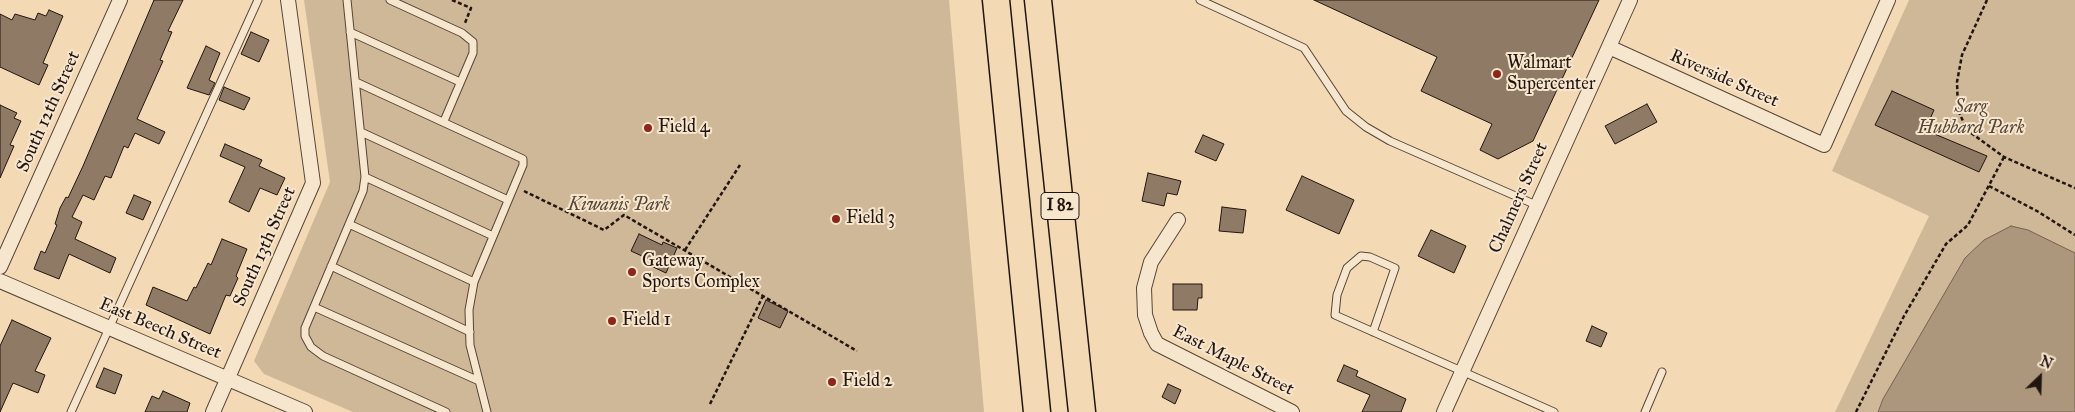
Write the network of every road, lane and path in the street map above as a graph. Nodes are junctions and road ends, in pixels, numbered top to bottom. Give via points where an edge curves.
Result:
1 (120, 0) edge
2 (258, 0) edge
3 (288, 0) edge
4 (347, 0) edge
5 (390, 0) edge
6 (452, 0) edge
7 (987, 0) edge
8 (996, 0) edge
9 (1038, 0) edge
10 (1200, 0) edge
11 (1630, 0) edge
12 (1888, 0) edge
13 (1987, 0) edge
14 (350, 32) junction
15 (462, 33) junction
16 (1609, 48) junction
17 (356, 82) junction
18 (460, 82) junction
19 (444, 121) junction
20 (361, 132) junction
21 (2004, 157) junction
22 (740, 165) dead end
23 (365, 177) junction
24 (514, 186) junction
25 (1989, 186) junction
26 (2075, 188) edge
27 (1016, 198) junction
28 (508, 200) junction
29 (1536, 205) junction
30 (1178, 220) dead end
31 (349, 224) junction
32 (2075, 234) edge
33 (493, 236) junction
34 (685, 250) junction
35 (331, 266) junction
36 (0, 267) edge
37 (0, 281) edge
38 (474, 282) junction
39 (763, 296) junction
40 (314, 307) junction
41 (109, 328) junction
42 (470, 332) junction
43 (1373, 332) junction
44 (857, 351) dead end
45 (1462, 371) junction
46 (1662, 372) dead end
47 (228, 379) junction
48 (479, 381) junction
49 (710, 404) dead end
50 (71, 412) edge
51 (213, 412) edge
52 (305, 412) edge
53 (446, 412) edge
54 (487, 412) edge
55 (1037, 412) edge
56 (1082, 412) edge
57 (1292, 412) edge
58 (1444, 412) edge
59 (1554, 412) edge
60 (1646, 412) edge
61 (1856, 412) edge

1 - 36 street, South 12th Street
2 - 41 lane
3 - 47 street, South 13th Street via 313,183
4 - 14 lane
5 - 15 lane
6 - 15 path via 470,8
7 - 27 highway
8 - 27 highway, I 82
9 - 56 highway, I 82
10 - 29 lane via 1304,48 1346,111 1366,127 1390,141
11 - 16 street, Chalmers Street
12 - 16 street, Riverside Street via 1824,145
13 - 21 path via 1962,55 1957,82 1958,110 1967,130
14 - 17 lane
14 - 18 lane
15 - 18 lane via 472,42 473,53
16 - 29 street, Chalmers Street
17 - 19 lane
17 - 20 lane
18 - 19 lane
19 - 24 lane via 523,158
20 - 23 lane
20 - 28 lane
21 - 25 path
21 - 26 path
22 - 34 path
23 - 31 lane via 363,191
23 - 33 lane
24 - 28 lane
24 - 34 path via 604,230 624,215
25 - 32 path
25 - 61 path via 1968,224 1946,244 1904,316
27 - 55 highway, I 82
28 - 33 lane
29 - 45 street, Chalmers Street
30 - 57 street, East Maple Street via 1151,262 1144,288 1144,315 1157,344
31 - 35 lane
31 - 38 lane
33 - 38 lane
34 - 39 path
35 - 40 lane
35 - 42 lane
37 - 41 street, East Beech Street
38 - 42 lane via 469,310
39 - 44 path
39 - 49 path
40 - 48 lane
40 - 53 lane via 305,328 311,347 323,356
41 - 47 street, East Beech Street
41 - 50 lane
42 - 48 lane
43 - 43 lane via 1335,315 1337,295 1347,268 1361,256 1395,268
43 - 45 lane
45 - 58 street, Chalmers Street
45 - 59 lane
46 - 60 lane
47 - 51 street, South 13th Street
47 - 52 street, East Beech Street
48 - 54 lane

